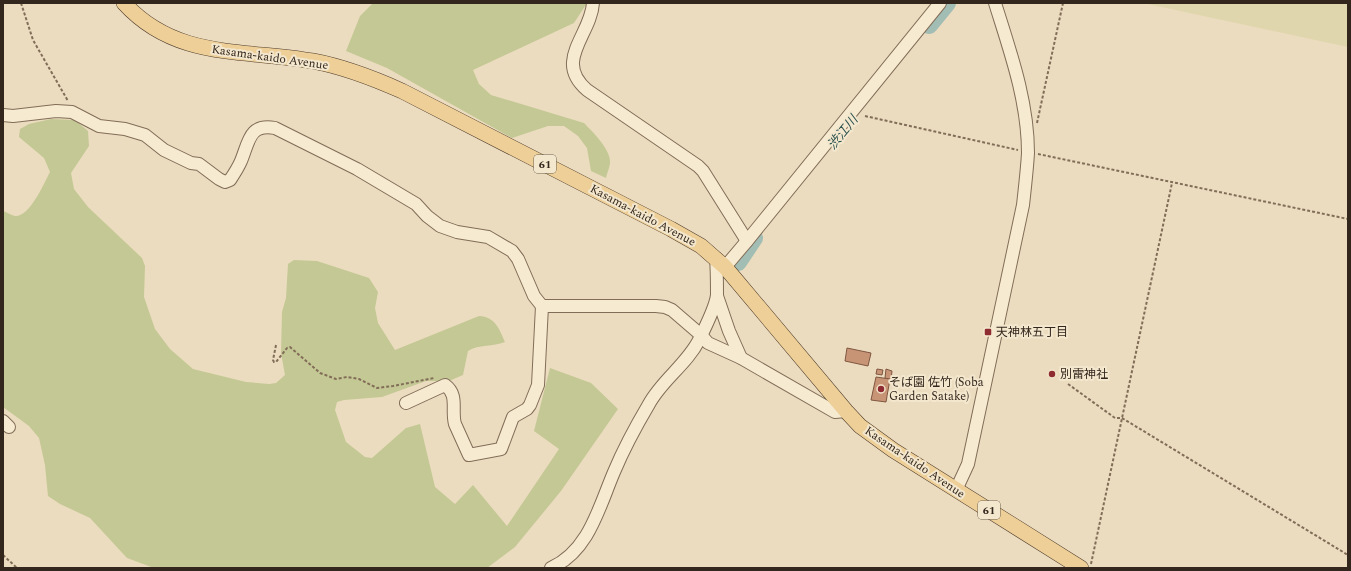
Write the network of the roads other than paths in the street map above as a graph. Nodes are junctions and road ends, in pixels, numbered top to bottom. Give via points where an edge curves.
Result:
1 (124, 3) edge
2 (593, 3) edge
3 (940, 3) edge
4 (995, 3) edge
5 (3, 115) edge
6 (747, 241) junction
7 (721, 262) junction
8 (717, 296) junction
9 (542, 306) junction
10 (702, 335) junction
11 (741, 358) junction
12 (406, 403) dead end
13 (846, 411) junction
14 (3, 421) edge
15 (3, 426) edge
16 (956, 490) junction
17 (551, 568) edge
18 (1081, 568) edge

1 - 7 main road, Kasama-kaido Avenue / 61 via 147,24 182,42 212,50 312,61 340,67 402,91 671,229 701,246
2 - 6 street via 573,56 574,72 579,83 698,166
3 - 6 street
4 - 16 street via 1019,86 1028,152 1023,204 968,464
5 - 9 street via 72,112 99,126 125,129 146,136 164,150 199,164 225,182 230,180 241,161 250,136 261,128 275,128 357,169 416,204 440,226 488,238 512,251 534,296
6 - 7 street
7 - 8 street
7 - 13 main road, Kasama-kaido Avenue / 61
8 - 10 street
8 - 11 street
9 - 10 street via 665,307
9 - 12 street via 538,386 530,405 513,417 501,449 469,455 454,419 453,395 445,386
10 - 11 street via 708,343
10 - 17 street via 688,358 650,402 617,465 585,537 569,558
11 - 13 street via 835,412
13 - 16 main road, Kasama-kaido Avenue / 61 via 874,437
14 - 15 street via 8,427
16 - 18 main road, Kasama-kaido Avenue / 61

